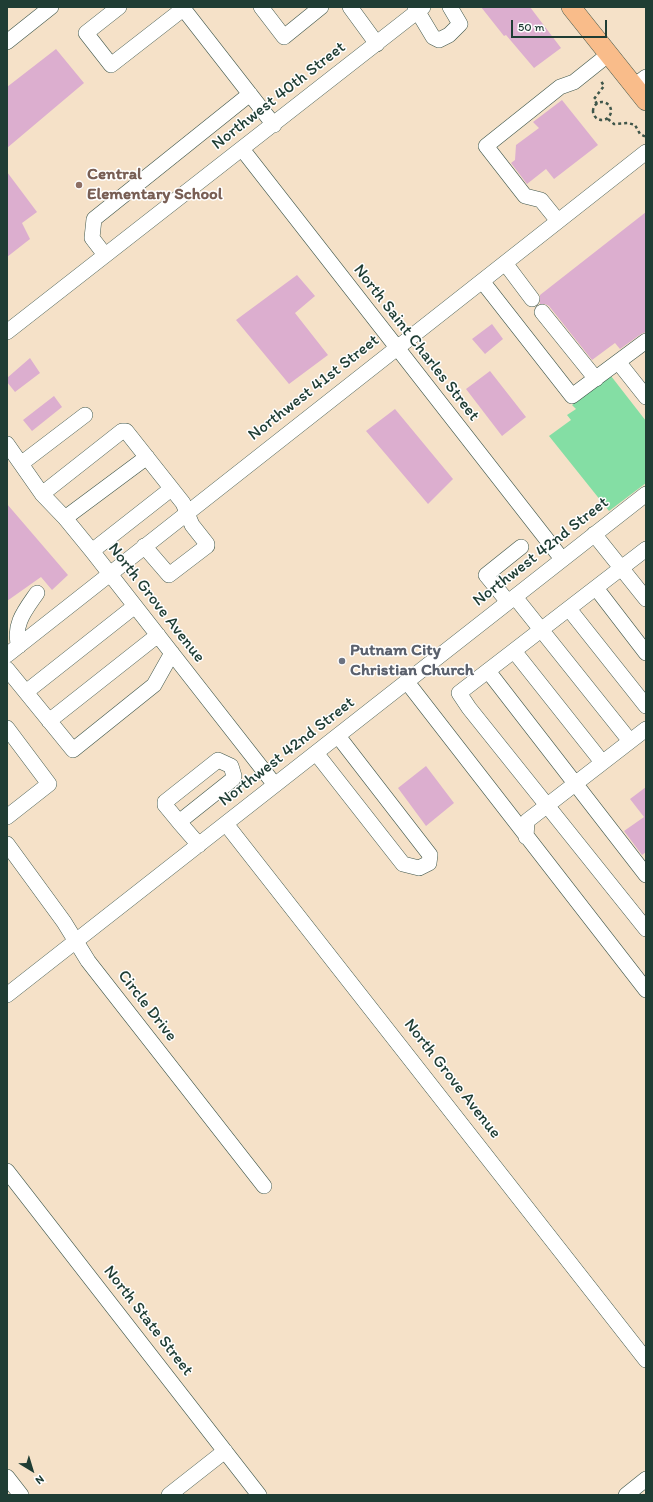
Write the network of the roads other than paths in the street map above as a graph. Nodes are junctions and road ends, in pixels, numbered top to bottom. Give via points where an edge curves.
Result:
1 (51, 7) edge
2 (119, 7) edge
3 (261, 7) edge
4 (321, 7) edge
5 (350, 7) edge
6 (450, 7) edge
7 (571, 7) edge
8 (182, 8) edge
9 (419, 9) edge
10 (7, 42) edge
11 (377, 44) junction
12 (609, 54) junction
13 (640, 82) edge
14 (250, 94) junction
15 (646, 101) edge
16 (274, 125) junction
17 (242, 148) junction
18 (646, 152) edge
19 (558, 221) junction
20 (105, 255) junction
21 (505, 263) junction
22 (482, 281) junction
23 (532, 298) dead end
24 (542, 312) dead end
25 (7, 332) edge
26 (644, 345) edge
27 (396, 348) junction
28 (618, 363) junction
29 (596, 380) junction
30 (646, 397) edge
31 (85, 415) dead end
32 (7, 444) edge
33 (147, 458) junction
34 (22, 464) junction
35 (171, 489) junction
36 (42, 494) junction
37 (646, 494) edge
38 (186, 513) junction
39 (66, 518) junction
40 (594, 534) junction
41 (144, 546) junction
42 (521, 547) dead end
43 (646, 549) edge
44 (92, 551) junction
45 (562, 560) junction
46 (622, 568) junction
47 (110, 574) junction
48 (596, 588) junction
49 (37, 593) dead end
50 (646, 599) edge
51 (511, 600) junction
52 (135, 606) junction
53 (569, 609) junction
54 (541, 630) junction
55 (158, 635) junction
56 (19, 646) junction
57 (514, 651) junction
58 (172, 652) junction
59 (646, 653) edge
60 (7, 655) edge
61 (7, 669) edge
62 (488, 671) junction
63 (407, 682) junction
64 (26, 692) junction
65 (646, 706) edge
66 (49, 721) junction
67 (7, 728) edge
68 (646, 729) edge
69 (338, 736) junction
70 (630, 741) junction
71 (249, 752) junction
72 (316, 754) junction
73 (602, 762) junction
74 (231, 766) junction
75 (575, 783) junction
76 (275, 785) junction
77 (547, 805) junction
78 (7, 817) edge
79 (179, 822) junction
80 (226, 824) junction
81 (526, 837) junction
82 (7, 844) edge
83 (199, 845) junction
84 (646, 875) edge
85 (646, 929) edge
86 (76, 941) junction
87 (646, 990) edge
88 (7, 995) edge
89 (7, 1171) edge
90 (264, 1186) dead end
91 (646, 1360) edge
92 (225, 1451) junction
93 (7, 1477) edge
94 (646, 1479) edge
95 (21, 1495) edge
96 (169, 1495) edge
97 (259, 1495) edge
98 (626, 1495) edge

1 - 10 street
2 - 8 street via 86,33 111,65
3 - 4 street via 284,37
5 - 11 street
6 - 9 street via 460,24 439,40 433,36
7 - 12 main road
8 - 14 street
9 - 11 street, Northwest 40th Street
11 - 16 street, Northwest 40th Street
12 - 13 main road
12 - 19 street via 574,82 560,87 486,146 525,196 541,200
13 - 15 main road
14 - 16 street
14 - 20 street via 94,219 92,238
16 - 17 street, Northwest 40th Street
17 - 20 street, Northwest 40th Street
17 - 27 street, North Saint Charles Street
18 - 19 street, Northwest 41st Street
19 - 21 street, Northwest 41st Street
20 - 25 street, Northwest 40th Street
21 - 22 street, Northwest 41st Street
21 - 23 street
22 - 27 street, Northwest 41st Street
22 - 29 street via 572,396
24 - 29 street
26 - 28 street
27 - 38 street, Northwest 41st Street
27 - 45 street, North Saint Charles Street
28 - 29 street
28 - 30 street
31 - 34 street
32 - 34 street, North Grove Avenue
33 - 35 street
33 - 36 street via 126,431 122,431
33 - 39 street
34 - 36 street, North Grove Avenue
35 - 38 street via 183,503
35 - 44 street
36 - 39 street, North Grove Avenue
37 - 40 street, Northwest 42nd Street
38 - 41 street, Northwest 41st Street
38 - 41 street via 207,546 169,575
39 - 44 street, North Grove Avenue
40 - 45 street, Northwest 42nd Street
40 - 46 street
41 - 47 street, Northwest 41st Street
42 - 51 street via 486,575
43 - 46 street
44 - 47 street, North Grove Avenue
45 - 51 street, Northwest 42nd Street
46 - 48 street
46 - 50 street
47 - 52 street, North Grove Avenue
47 - 56 street, Northwest 41st Street
48 - 53 street
48 - 59 street
49 - 56 street via 19,624 16,636
51 - 54 street
51 - 63 street, Northwest 42nd Street
52 - 55 street, North Grove Avenue
52 - 64 street
53 - 54 street
53 - 65 street
54 - 57 street
54 - 70 street
55 - 58 street, North Grove Avenue
55 - 66 street
56 - 60 street, Northwest 41st Street
57 - 62 street
57 - 73 street
58 - 66 street via 154,684 72,750
58 - 71 street, North Grove Avenue
61 - 64 street
62 - 75 street
62 - 77 street via 459,693
63 - 69 street, Northwest 42nd Street
63 - 81 street
64 - 66 street
67 - 78 street via 49,784
68 - 70 street
69 - 72 street, Northwest 42nd Street
69 - 72 street via 430,855 429,863 419,868 403,864
70 - 73 street
71 - 74 street
71 - 76 street, North Grove Avenue
72 - 76 street, Northwest 42nd Street
73 - 75 street
74 - 79 street via 233,779
74 - 79 street via 218,760 165,802
75 - 77 street
75 - 84 street
76 - 80 street, Northwest 42nd Street
77 - 81 street via 527,821
77 - 85 street
79 - 83 street
80 - 83 street, Northwest 42nd Street
80 - 91 street, North Grove Avenue
81 - 87 street
82 - 86 street, Circle Drive
83 - 86 street, Northwest 42nd Street
86 - 88 street, Northwest 42nd Street
86 - 90 street, Circle Drive via 88,961
89 - 92 street, North State Street
92 - 96 street
92 - 97 street, North State Street
93 - 95 street
94 - 98 street

